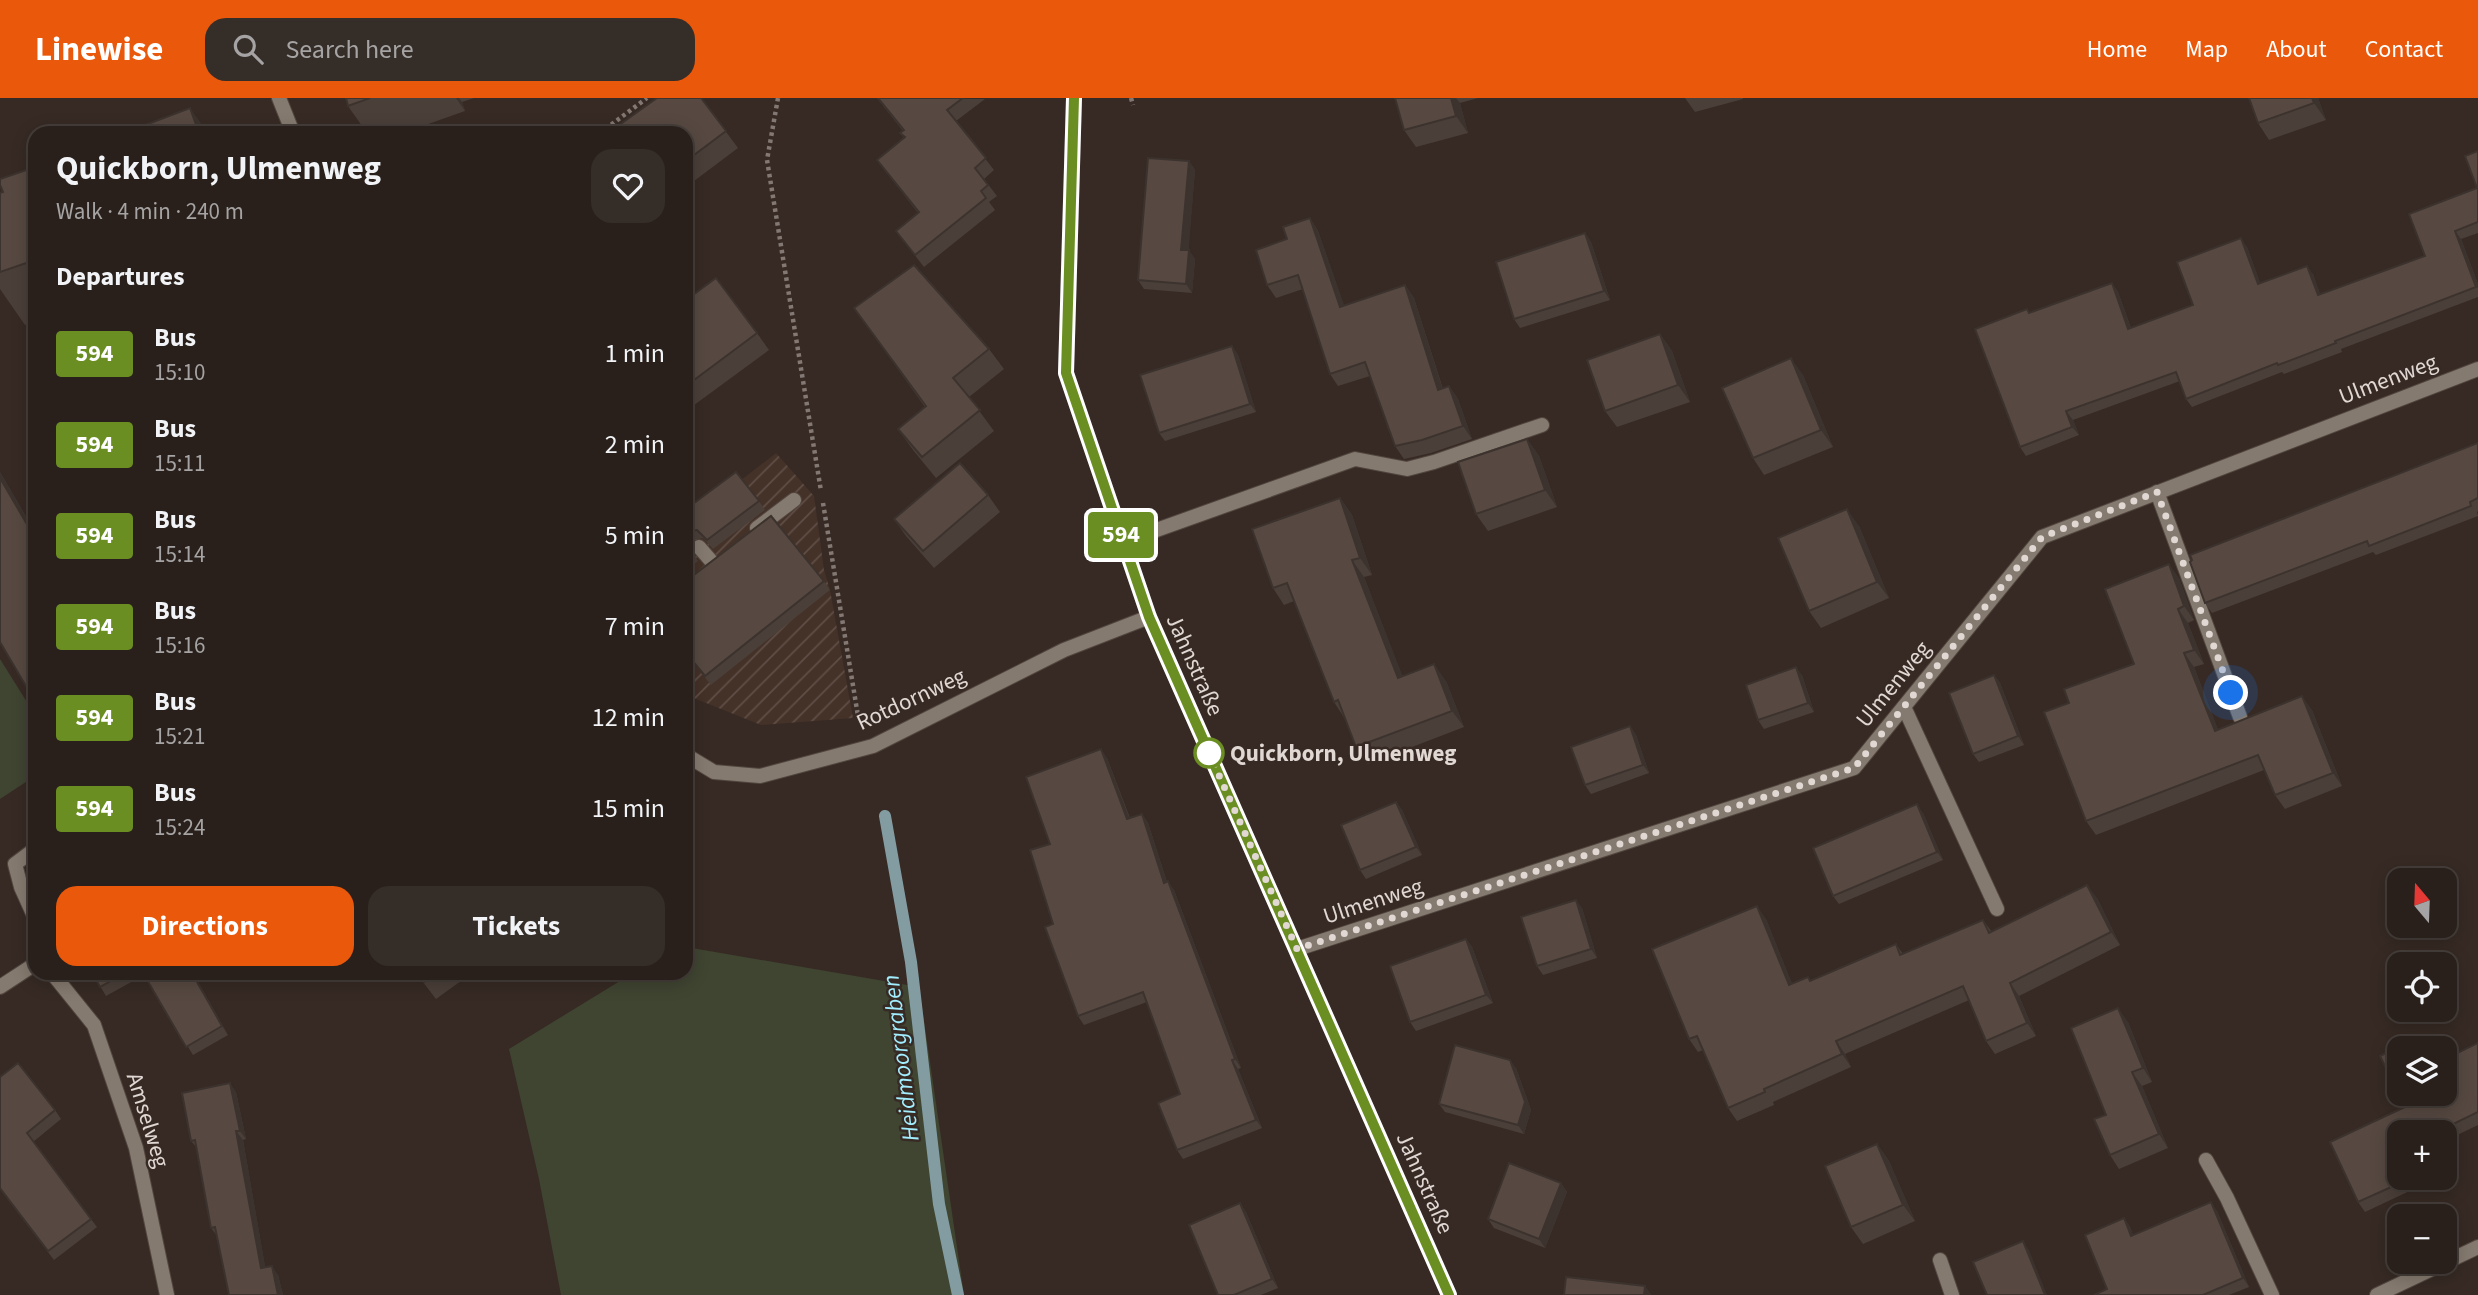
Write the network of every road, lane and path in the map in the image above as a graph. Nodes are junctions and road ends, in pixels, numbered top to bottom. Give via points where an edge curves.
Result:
1 (279, 98) edge
2 (647, 98) edge
3 (778, 98) edge
4 (1074, 98) edge
5 (1131, 98) edge
6 (1133, 105) dead end
7 (635, 107) junction
8 (643, 117) edge
9 (290, 126) edge
10 (610, 126) edge
11 (2478, 369) edge
12 (1542, 425) dead end
13 (2157, 492) junction
14 (794, 500) dead end
15 (743, 539) edge
16 (1123, 542) junction
17 (699, 547) dead end
18 (712, 562) edge
19 (1149, 617) junction
20 (1904, 706) junction
21 (2240, 717) dead end
22 (864, 748) junction
23 (693, 759) edge
24 (28, 854) edge
25 (28, 902) edge
26 (1997, 909) dead end
27 (1297, 949) junction
28 (28, 969) edge
29 (58, 980) edge
30 (0, 988) edge
31 (2206, 1160) dead end
32 (2478, 1247) edge
33 (1940, 1260) dead end
34 (167, 1295) edge
35 (1449, 1295) edge
36 (1952, 1295) edge
37 (2272, 1295) edge
38 (2377, 1295) edge

1 - 9 street
2 - 7 path
3 - 22 path via 767,160
4 - 16 street, Jahnstraße via 1066,373
5 - 6 path
7 - 8 path
7 - 10 path
11 - 13 street, Ulmenweg
12 - 16 street via 1407,469 1355,459
13 - 20 street, Ulmenweg via 2042,537
13 - 21 street
14 - 15 street
16 - 19 street, Jahnstraße
17 - 18 street
19 - 22 street, Rotdornweg via 1064,650
19 - 27 street, Jahnstraße
20 - 26 street
20 - 27 street, Ulmenweg via 1854,768
22 - 23 street, Rotdornweg via 760,776 714,772
24 - 25 street via 15,864
27 - 35 street, Jahnstraße
28 - 30 street
29 - 34 street, Amselweg via 94,1025 136,1148
31 - 37 street
32 - 38 street
33 - 36 street

